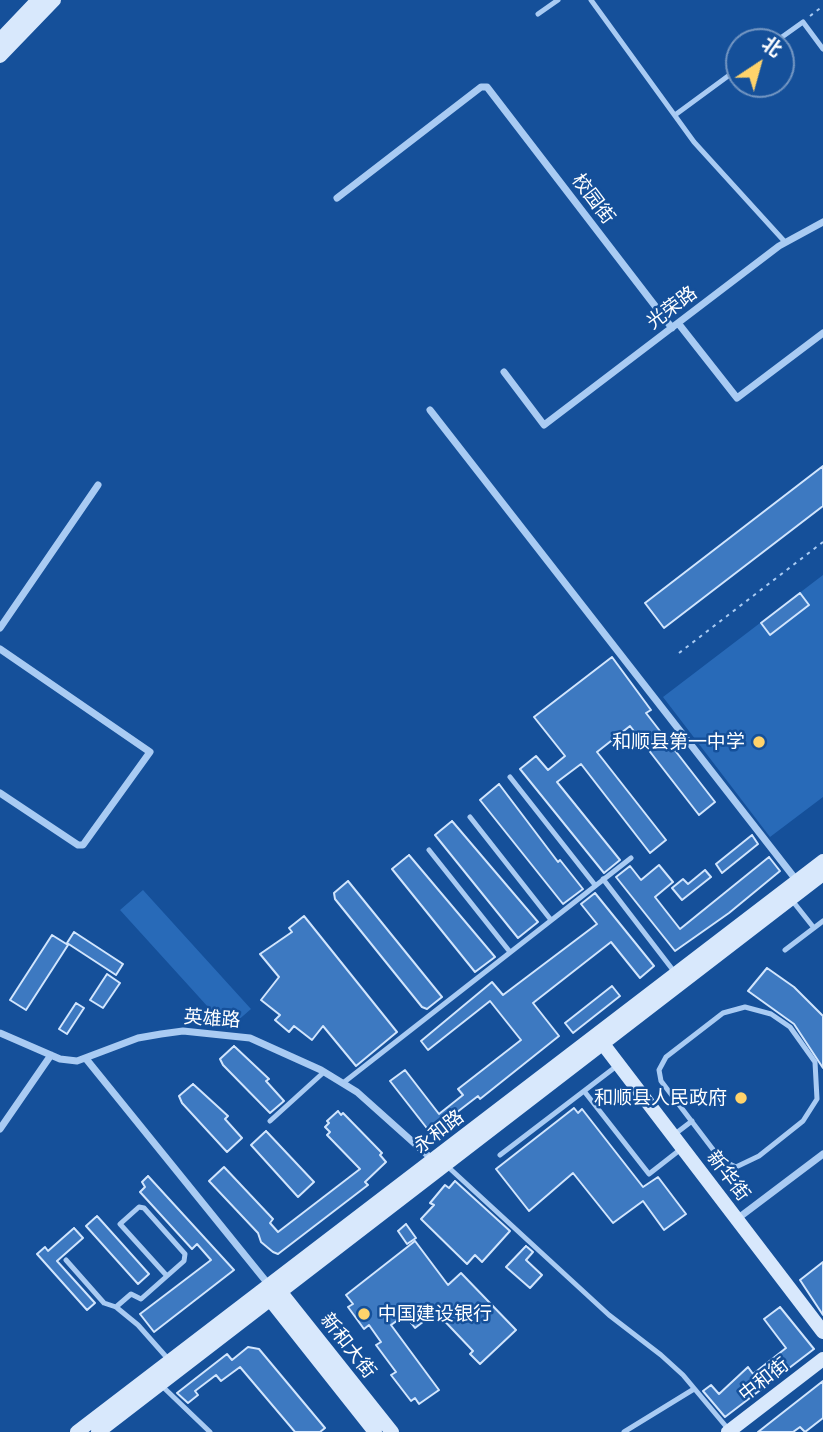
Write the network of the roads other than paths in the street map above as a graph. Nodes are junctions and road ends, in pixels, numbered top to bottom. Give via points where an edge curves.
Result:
1 (38, 0) edge
2 (54, 0) edge
3 (558, 0) edge
4 (591, 0) edge
5 (538, 15) dead end
6 (795, 28) edge
7 (0, 40) edge
8 (823, 49) edge
9 (0, 56) edge
10 (725, 78) edge
11 (675, 115) junction
12 (337, 198) dead end
13 (823, 222) edge
14 (785, 242) junction
15 (675, 325) junction
16 (823, 333) edge
17 (503, 372) dead end
18 (430, 410) dead end
19 (98, 485) dead end
20 (0, 628) edge
21 (0, 649) edge
22 (510, 777) dead end
23 (0, 793) edge
24 (470, 817) dead end
25 (429, 850) dead end
26 (631, 858) dead end
27 (823, 861) edge
28 (823, 874) edge
29 (603, 879) junction
30 (797, 881) junction
31 (596, 885) junction
32 (791, 899) junction
33 (551, 920) junction
34 (823, 921) edge
35 (814, 928) junction
36 (785, 950) dead end
37 (510, 952) junction
38 (676, 974) junction
39 (0, 1033) edge
40 (603, 1044) junction
41 (51, 1055) junction
42 (87, 1060) junction
43 (619, 1064) junction
44 (324, 1072) junction
45 (343, 1083) junction
46 (584, 1091) junction
47 (270, 1121) dead end
48 (692, 1121) junction
49 (0, 1129) edge
50 (673, 1136) junction
51 (683, 1148) junction
52 (823, 1154) edge
53 (500, 1156) dead end
54 (440, 1163) junction
55 (737, 1219) junction
56 (66, 1260) dead end
57 (167, 1276) junction
58 (272, 1290) junction
59 (116, 1307) junction
60 (823, 1332) edge
61 (823, 1359) edge
62 (169, 1360) junction
63 (160, 1384) junction
64 (694, 1389) junction
65 (77, 1432) edge
66 (98, 1432) edge
67 (210, 1432) edge
68 (375, 1432) edge
69 (392, 1432) edge
70 (624, 1432) edge
71 (729, 1432) edge

1 - 7 main road
2 - 9 main road
3 - 5 lane
4 - 11 lane
6 - 8 lane via 803,22
10 - 11 lane
11 - 14 lane
12 - 15 street, 校园街 via 481,87 490,90
13 - 14 street, 光荣路
14 - 15 street, 光荣路
15 - 16 street, 校园街 via 737,398
15 - 17 street, 光荣路 via 544,425
18 - 30 street
19 - 20 street
21 - 23 street via 150,752 83,845
22 - 31 lane
24 - 33 lane
25 - 37 lane
26 - 29 lane
27 - 30 main road, 永和路
28 - 32 main road, 永和路
29 - 31 lane
29 - 38 lane
30 - 38 main road, 永和路
31 - 33 lane
32 - 35 lane
32 - 40 main road, 永和路
33 - 37 lane
34 - 35 lane
35 - 36 lane
37 - 45 lane
38 - 54 main road, 永和路
39 - 41 street
40 - 43 main road, 新华街
40 - 54 main road, 永和路
41 - 42 street
41 - 49 street
42 - 44 street, 英雄路 via 138,1038 183,1031 230,1033
42 - 58 street
43 - 46 lane
43 - 50 main road, 新华街
44 - 45 street, 英雄路
44 - 47 lane
45 - 54 street, 英雄路
46 - 51 lane via 649,1174
46 - 53 lane
48 - 48 lane via 721,1160 741,1167 811,1113 817,1099 815,1062 782,1020 745,1007 730,1009 666,1056 659,1070 661,1081
48 - 50 lane
50 - 51 main road, 新华街
51 - 55 main road, 新华街
52 - 55 street
54 - 58 main road, 永和路
54 - 64 lane
55 - 60 main road, 新华街
56 - 59 lane via 104,1303
57 - 57 lane via 184,1261 185,1254 144,1208 139,1208 120,1224
57 - 59 lane via 141,1299 131,1294
58 - 62 main road, 永和路
58 - 63 main road, 永和路
58 - 68 main road, 新和大街
58 - 69 main road, 新和大街
59 - 62 lane
61 - 71 main road, 中和街
62 - 65 main road, 永和路
63 - 66 main road, 永和路
63 - 67 lane
64 - 70 lane
64 - 71 lane

